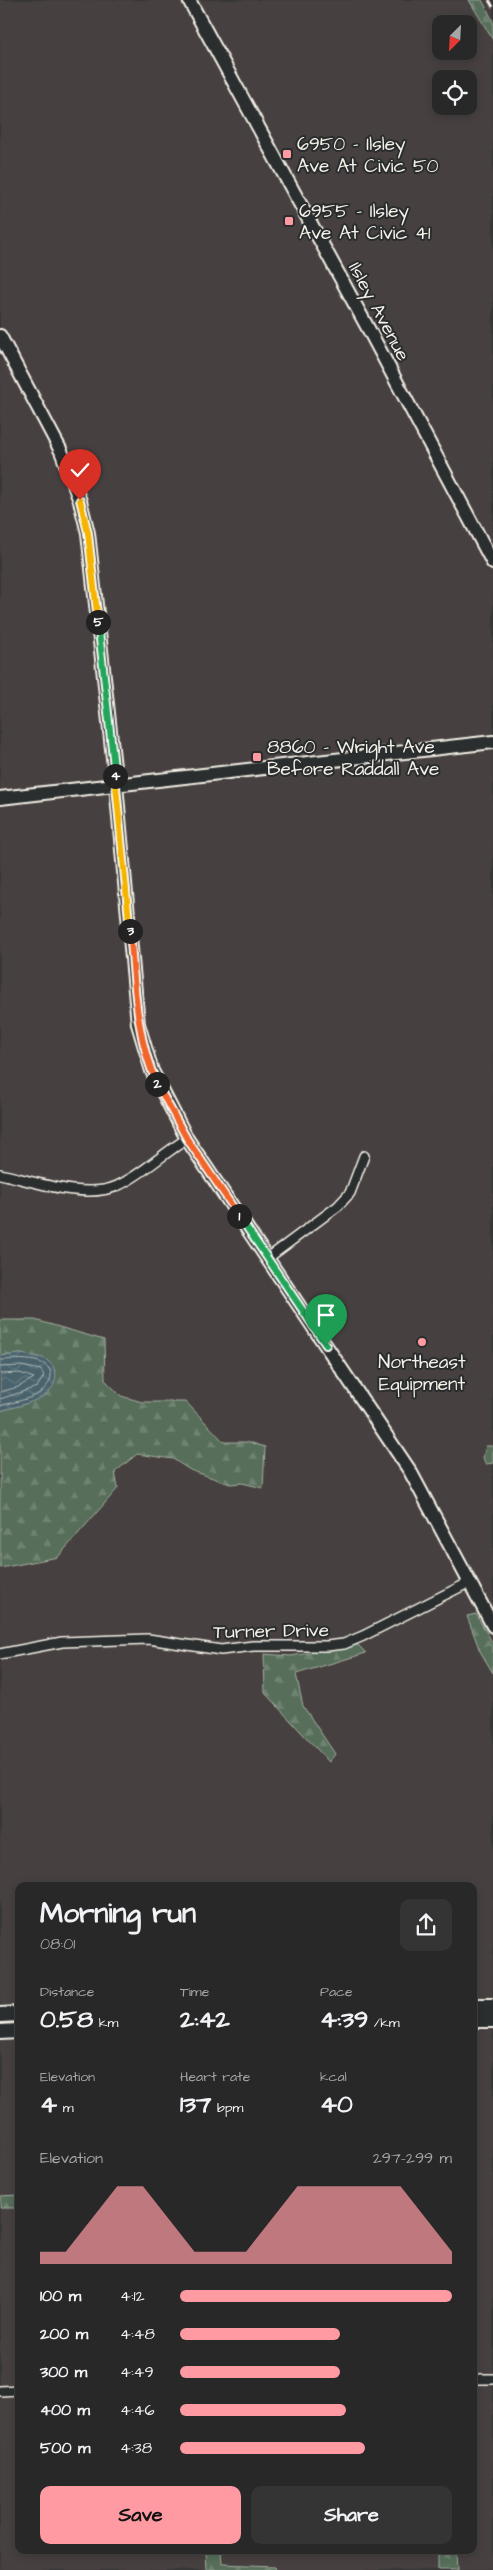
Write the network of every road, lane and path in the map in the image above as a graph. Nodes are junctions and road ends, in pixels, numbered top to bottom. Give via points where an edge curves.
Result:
1 (189, 0) edge
2 (0, 336) edge
3 (493, 563) edge
4 (493, 742) edge
5 (116, 785) junction
6 (0, 798) edge
7 (187, 1139) junction
8 (364, 1156) dead end
9 (0, 1174) edge
10 (268, 1258) junction
11 (470, 1582) junction
12 (493, 1626) edge
13 (0, 1654) edge
14 (477, 2006) edge
15 (493, 2006) edge
16 (15, 2014) edge
17 (0, 2015) edge
18 (477, 2020) edge
19 (493, 2020) edge
20 (15, 2031) edge
21 (0, 2032) edge
22 (477, 2379) edge
23 (493, 2379) edge
24 (0, 2390) edge
25 (15, 2390) edge

1 - 3 street, Ilsley Avenue
2 - 5 street via 61,451 80,500 88,533
4 - 5 street
5 - 6 street
5 - 7 street via 138,1024 152,1071
7 - 9 street via 118,1186 102,1191 72,1190
7 - 10 street
8 - 10 street via 350,1193 338,1206
10 - 11 street via 410,1471
11 - 12 street
11 - 13 street, Turner Drive via 363,1636 336,1645 253,1646 221,1650 148,1639 62,1642
14 - 15 main road
16 - 17 main road
18 - 19 main road
20 - 21 main road
22 - 23 street
24 - 25 street

